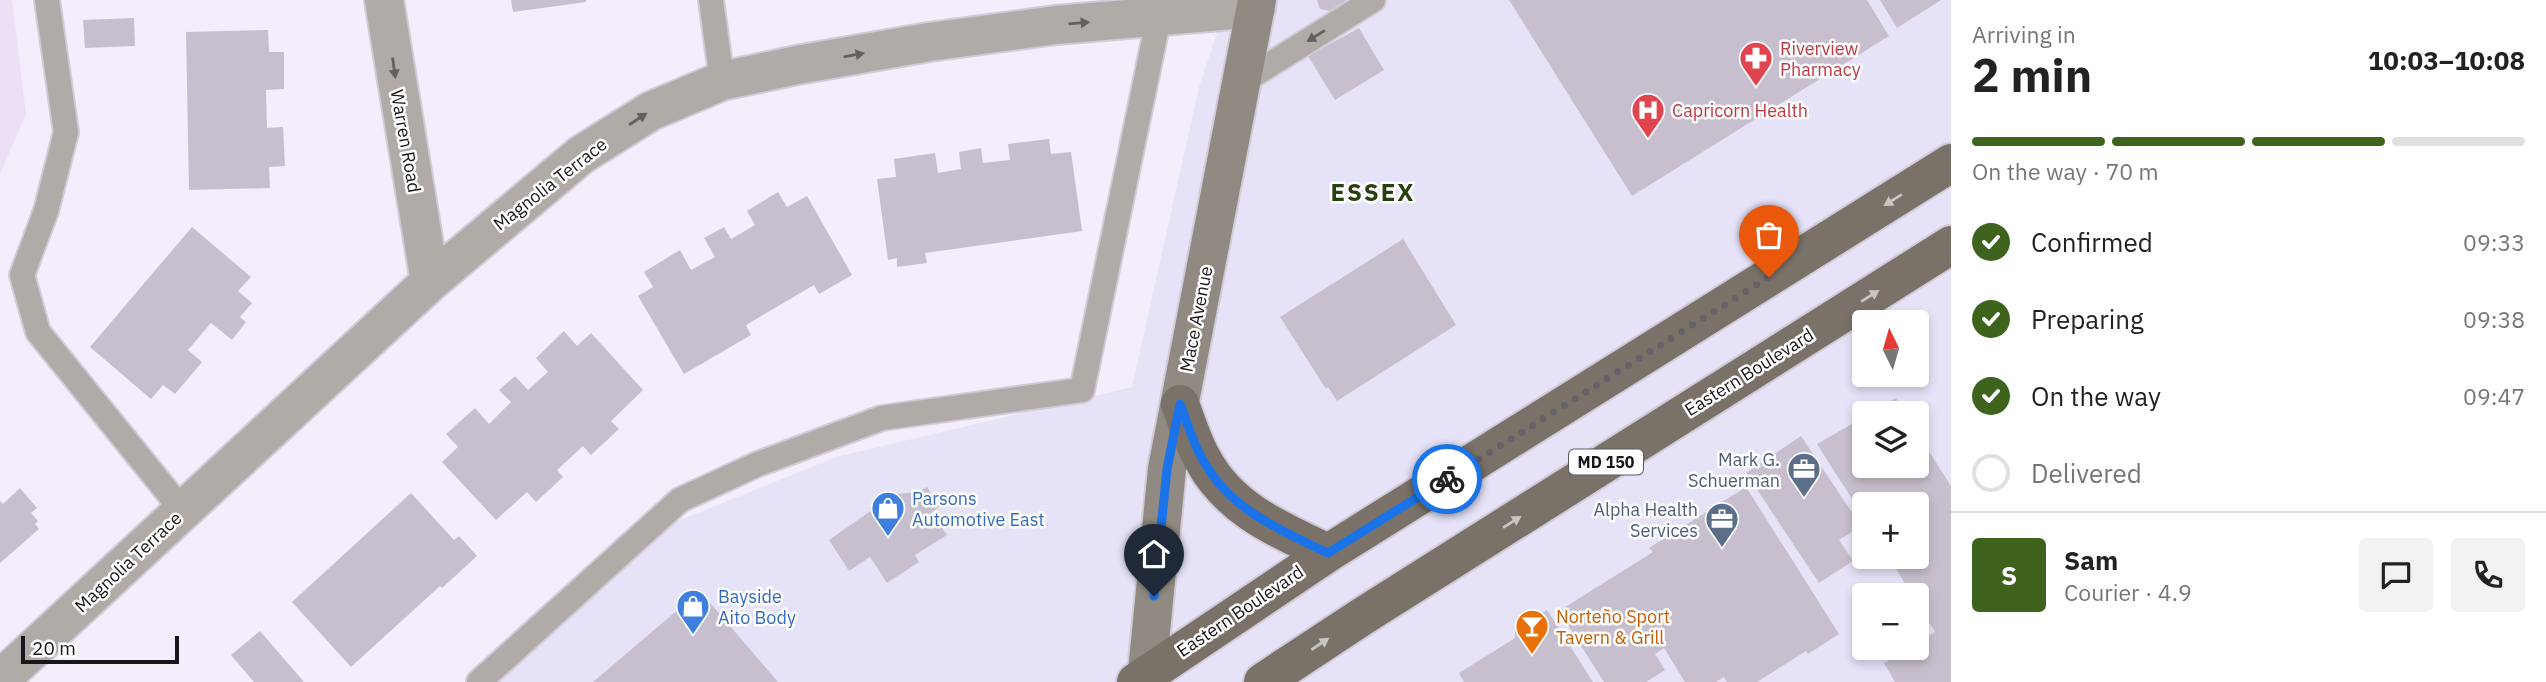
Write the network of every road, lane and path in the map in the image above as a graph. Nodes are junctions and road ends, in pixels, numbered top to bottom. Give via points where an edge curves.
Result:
1 (47, 0) edge
2 (384, 0) edge
3 (711, 0) edge
4 (1373, 0) edge
5 (1256, 4) edge
6 (1159, 16) junction
7 (722, 81) junction
8 (1242, 82) junction
9 (1951, 163) edge
10 (1951, 244) edge
11 (430, 282) junction
12 (1180, 404) junction
13 (183, 511) junction
14 (1328, 553) junction
15 (1142, 679) edge
16 (0, 680) edge
17 (479, 682) edge
18 (1264, 682) edge

1 - 13 lane via 66,132 46,211 22,275 38,332
2 -> 11 street, Warren Road
3 - 7 lane
4 -> 8 lane
5 - 6 street, Magnolia Terrace
5 - 8 main road, Mace Avenue
7 -> 6 street, Magnolia Terrace via 929,41
6 - 17 lane via 1082,390 882,418 758,464 680,500
11 -> 7 street, Magnolia Terrace via 581,155 651,111
8 - 12 main road, Mace Avenue
9 -> 14 main road, Eastern Boulevard
18 -> 10 main road, Eastern Boulevard / MD 150
11 - 13 street, Magnolia Terrace
12 - 14 main road via 1203,461 1234,500 1257,518
12 - 15 main road, Mace Avenue via 1167,469
13 - 16 street, Magnolia Terrace
14 - 15 main road, Eastern Boulevard

